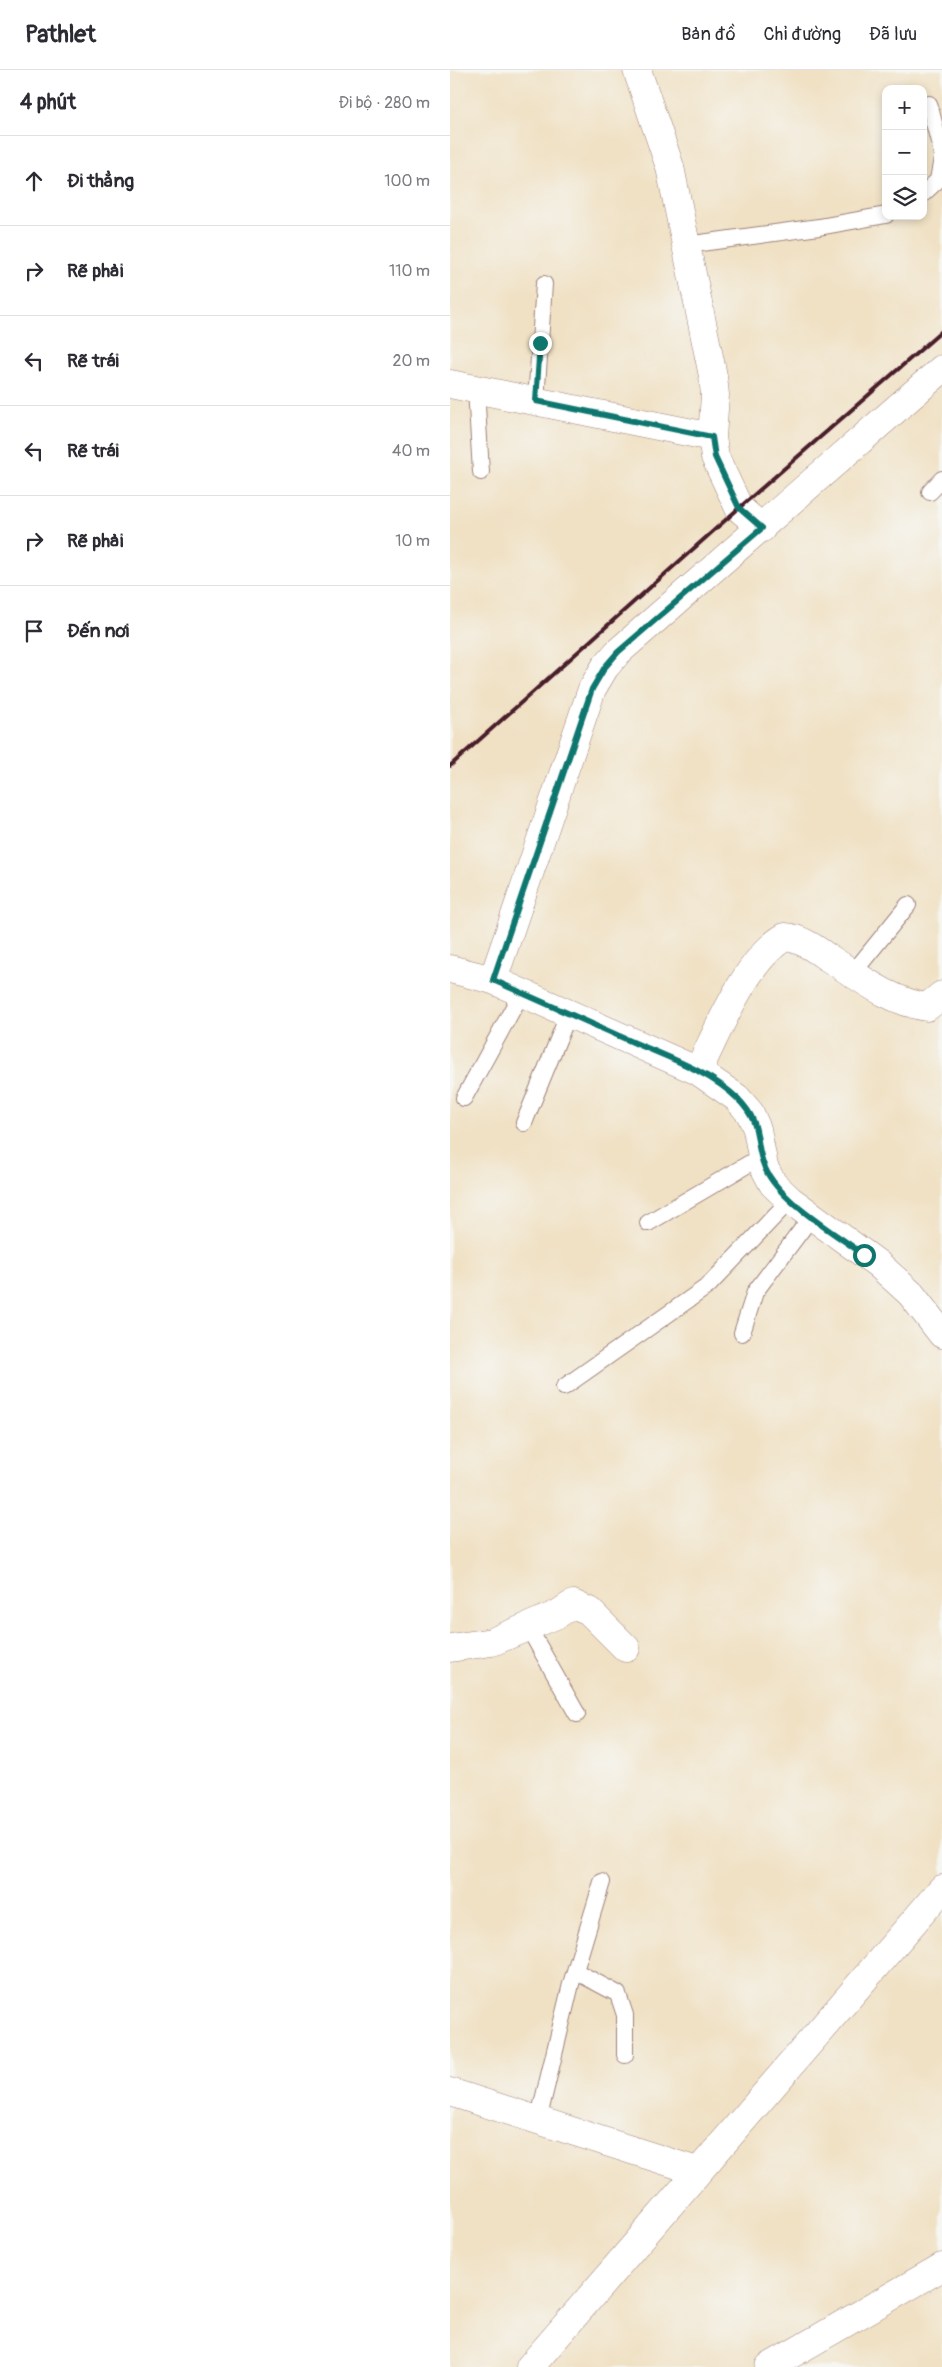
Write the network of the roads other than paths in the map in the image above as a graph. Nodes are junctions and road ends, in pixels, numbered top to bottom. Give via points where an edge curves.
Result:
1 (637, 70) edge
2 (929, 104) dead end
3 (942, 153) edge
4 (942, 158) edge
5 (927, 190) edge
6 (882, 216) edge
7 (686, 245) junction
8 (544, 284) dead end
9 (942, 369) edge
10 (463, 386) edge
11 (536, 401) junction
12 (712, 437) junction
13 (481, 472) dead end
14 (942, 479) edge
15 (930, 492) dead end
16 (762, 528) junction
17 (908, 905) dead end
18 (854, 973) junction
19 (453, 977) edge
20 (493, 980) junction
21 (522, 992) junction
22 (942, 995) edge
23 (569, 1013) junction
24 (698, 1071) junction
25 (464, 1098) dead end
26 (524, 1123) dead end
27 (762, 1156) junction
28 (801, 1208) junction
29 (648, 1223) dead end
30 (742, 1333) dead end
31 (942, 1334) edge
32 (564, 1387) dead end
33 (528, 1625) junction
34 (450, 1648) edge
35 (626, 1648) dead end
36 (577, 1714) dead end
37 (602, 1882) dead end
38 (942, 1889) edge
39 (575, 1971) junction
40 (625, 2056) dead end
41 (450, 2092) edge
42 (538, 2121) junction
43 (697, 2171) junction
44 (942, 2267) edge
45 (530, 2367) edge
46 (769, 2367) edge

1 - 7 street via 670,167
2 - 3 lane
4 - 5 lane via 938,180
6 - 7 lane
7 - 12 street via 713,376
8 - 11 lane
9 - 16 street
10 - 11 street
10 - 13 lane
11 - 12 street
12 - 16 street via 715,457 739,508
14 - 15 lane
16 - 20 street via 618,652 605,667 592,689
17 - 18 lane
18 - 22 street via 913,1005 927,1008
18 - 24 street via 808,945 785,937 778,941 747,976
19 - 20 street
20 - 21 street
21 - 23 street
21 - 25 lane
23 - 24 street
23 - 26 lane
24 - 27 street via 737,1098 750,1113
27 - 28 street via 774,1184
27 - 29 lane
28 - 30 lane via 755,1292
28 - 31 street via 878,1264 911,1294
28 - 32 lane via 708,1286
33 - 34 street via 492,1642
33 - 35 street via 558,1614 573,1604 589,1611
33 - 36 lane
37 - 39 lane
38 - 43 street
39 - 40 lane via 618,1994 626,2015
39 - 42 lane
41 - 42 street
42 - 43 street
43 - 45 street
44 - 46 street

